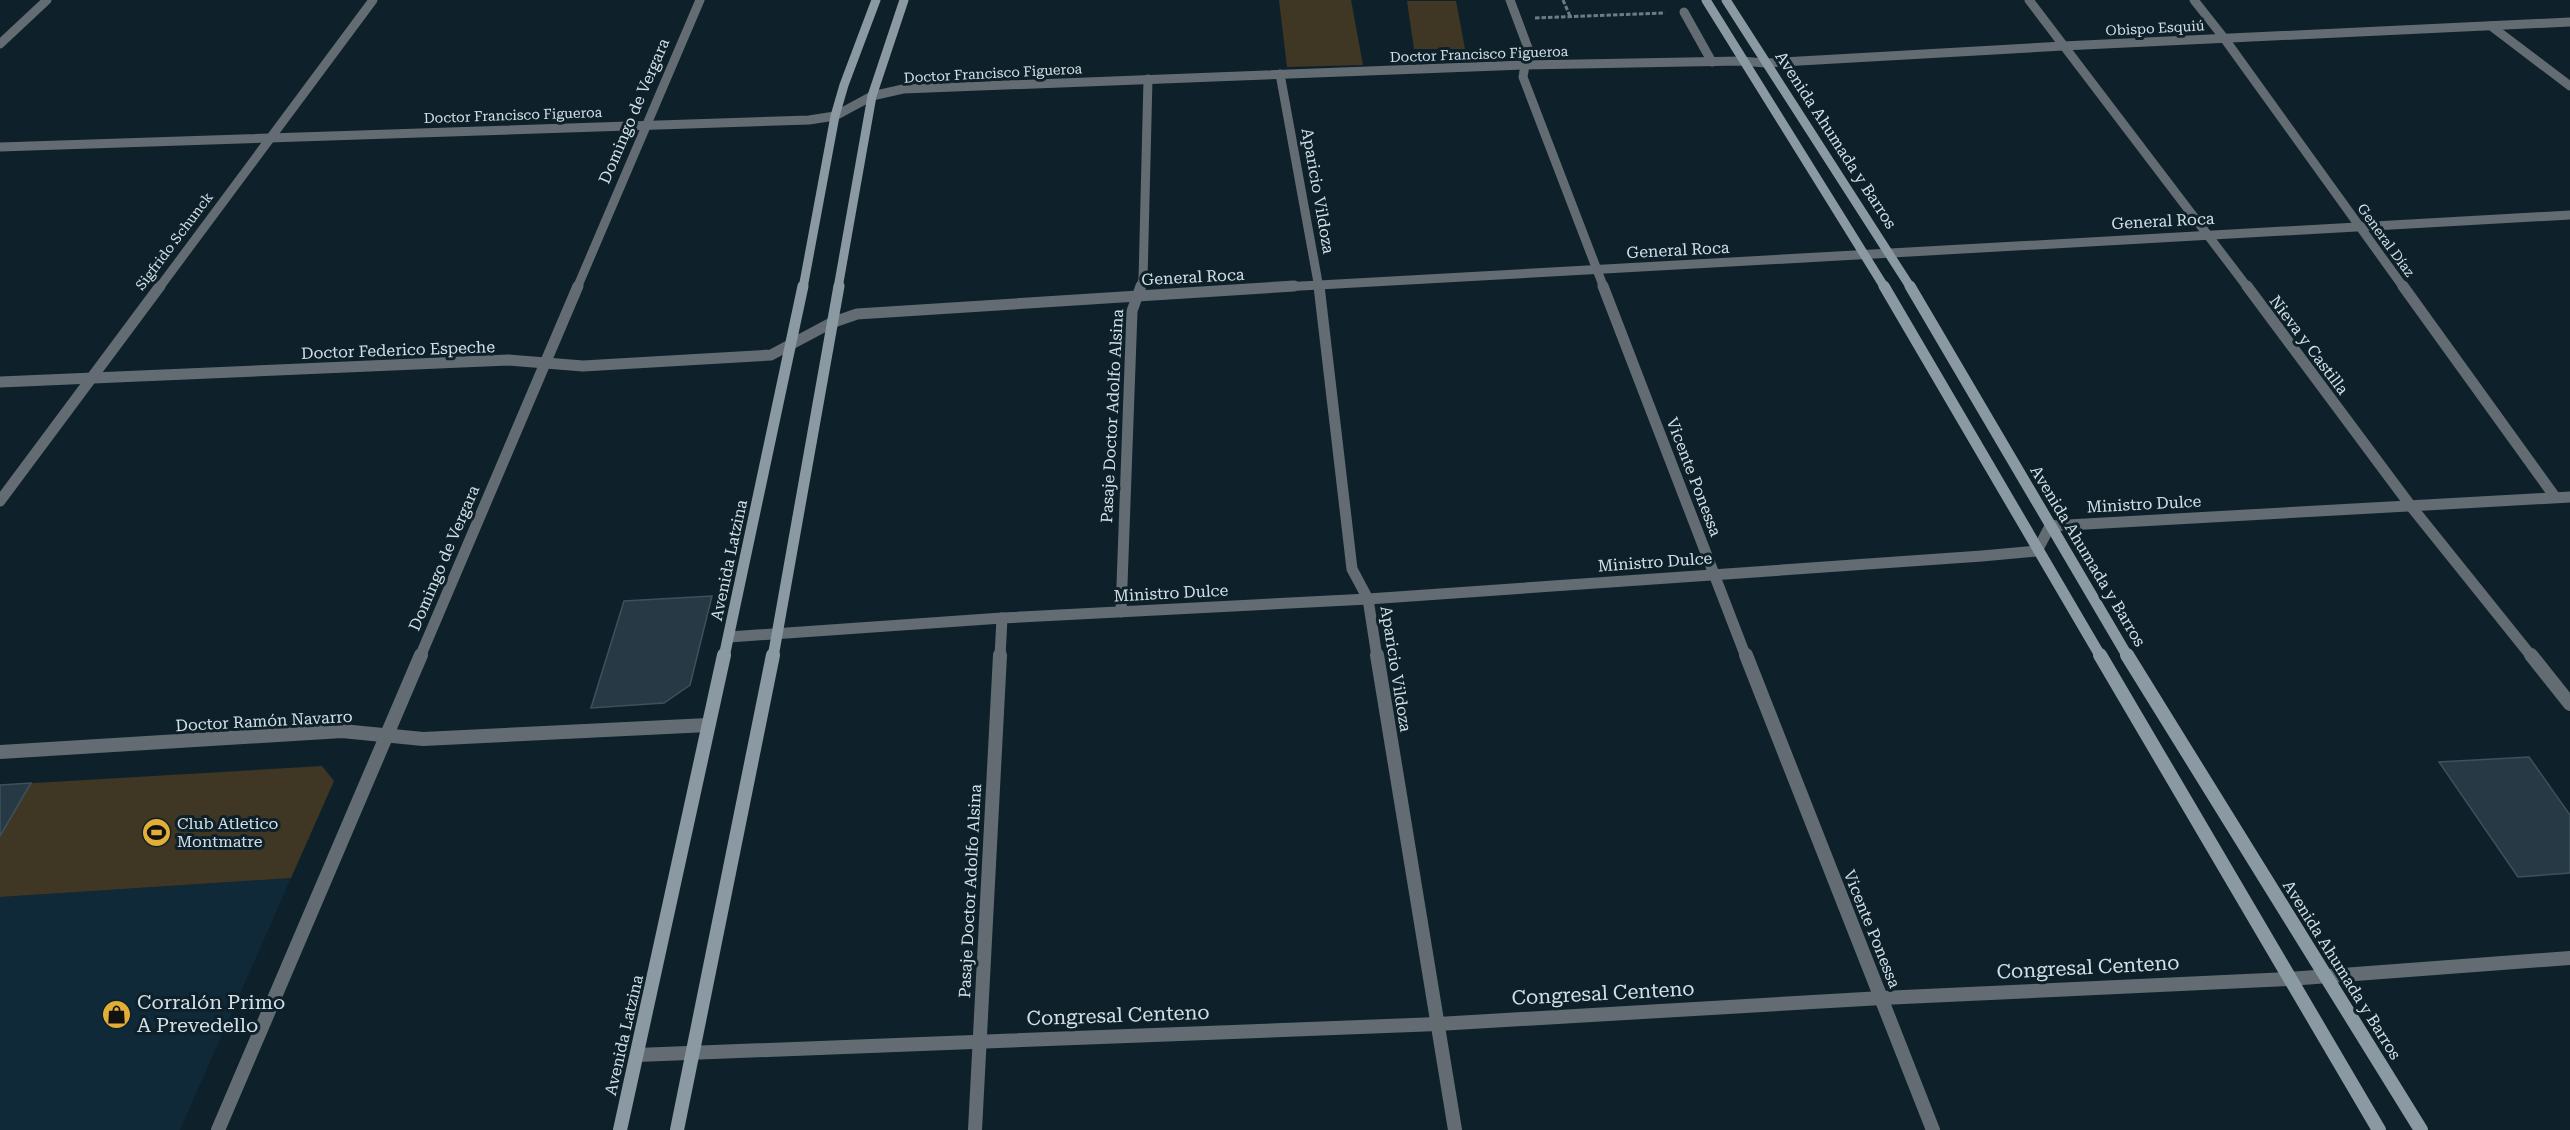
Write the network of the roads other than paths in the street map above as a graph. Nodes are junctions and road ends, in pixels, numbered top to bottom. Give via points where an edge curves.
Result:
1 (47, 0) edge
2 (374, 0) edge
3 (700, 0) edge
4 (876, 0) edge
5 (904, 0) edge
6 (1510, 0) edge
7 (1706, 0) edge
8 (1726, 0) edge
9 (2029, 0) edge
10 (2194, 0) edge
11 (1684, 12) road end
12 (2570, 22) edge
13 (2491, 26) junction
14 (2224, 38) junction
15 (0, 44) edge
16 (2063, 45) junction
17 (1742, 61) junction
18 (1712, 62) junction
19 (1765, 63) junction
20 (1524, 65) junction
21 (1280, 74) junction
22 (1148, 80) junction
23 (2570, 86) edge
24 (872, 96) junction
25 (835, 116) junction
26 (646, 124) junction
27 (270, 137) junction
28 (0, 147) edge
29 (2570, 215) edge
30 (2359, 226) junction
31 (2208, 234) junction
32 (1890, 252) junction
33 (1865, 254) junction
34 (1597, 269) junction
35 (1319, 285) junction
36 (1138, 295) junction
37 (831, 323) junction
38 (793, 342) junction
39 (545, 364) junction
40 (92, 378) junction
41 (0, 382) edge
42 (2570, 496) edge
43 (2555, 497) junction
44 (0, 501) edge
45 (2410, 505) junction
46 (2050, 526) junction
47 (2037, 551) junction
48 (1714, 574) junction
49 (1368, 600) junction
50 (1121, 612) junction
51 (1002, 618) junction
52 (778, 632) junction
53 (729, 637) junction
54 (2570, 705) edge
55 (708, 725) junction
56 (385, 736) junction
57 (0, 752) edge
58 (2570, 958) edge
59 (2327, 976) junction
60 (2289, 979) junction
61 (1882, 998) junction
62 (1438, 1024) junction
63 (980, 1042) junction
64 (693, 1053) junction
65 (637, 1055) junction
66 (218, 1130) edge
67 (620, 1130) edge
68 (677, 1130) edge
69 (975, 1130) edge
70 (1455, 1130) edge
71 (1933, 1130) edge
72 (2379, 1130) edge
73 (2421, 1130) edge

1 - 15 street
2 - 27 street, Sigfrido Schunck
3 - 26 street, Domingo de Vergara
4 - 25 street, Avenida Latzina
5 - 24 street
6 - 20 street, Vicente Ponessa via 1527,48
7 - 17 street
8 - 19 street, Avenida Ahumada y Barros
9 - 16 street, Nieva y Castilla
10 - 14 street, General Díaz
11 - 18 street
12 - 13 street, Obispo Esquiú
13 - 14 street, Obispo Esquiú
13 - 23 street
14 - 16 street, Obispo Esquiú
14 - 30 street, General Díaz
16 - 19 street, Obispo Esquiú
16 - 31 street, Nieva y Castilla
17 - 18 street, Doctor Francisco Figueroa
17 - 19 street, Obispo Esquiú
17 - 33 street
18 - 20 street, Doctor Francisco Figueroa
19 - 32 street, Avenida Ahumada y Barros
20 - 21 street, Doctor Francisco Figueroa
20 - 34 street, Vicente Ponessa via 1522,77
21 - 22 street, Doctor Francisco Figueroa
21 - 35 street, Aparicio Vildoza
22 - 24 street, Doctor Francisco Figueroa via 903,89
22 - 36 street, Pasaje Doctor Adolfo Alsina via 1143,280
24 - 25 street, Doctor Francisco Figueroa
24 - 37 street
25 - 26 street, Doctor Francisco Figueroa
25 - 38 street, Avenida Latzina
26 - 27 street, Doctor Francisco Figueroa
26 - 39 street, Domingo de Vergara
27 - 28 street, Doctor Francisco Figueroa
27 - 40 street, Sigfrido Schunck
29 - 30 street, General Roca
30 - 31 street, General Roca
30 - 43 street, General Díaz
31 - 32 street, General Roca
31 - 45 street, Nieva y Castilla
32 - 33 street, General Roca
32 - 46 street, Avenida Ahumada y Barros
33 - 34 street, General Roca
33 - 47 street
34 - 35 street, General Roca
34 - 48 street, Vicente Ponessa
35 - 36 street, General Roca
35 - 49 street, Aparicio Vildoza via 1352,569
36 - 37 street, General Roca via 857,314
36 - 50 street, Pasaje Doctor Adolfo Alsina via 1132,311
37 - 38 street, General Roca
37 - 52 street
38 - 39 street, Doctor Federico Espeche via 771,354 583,366
38 - 53 street, Avenida Latzina
39 - 40 street, Doctor Federico Espeche via 508,360
39 - 56 street, Domingo de Vergara
40 - 41 street, Doctor Federico Espeche
40 - 44 street, Sigfrido Schunck
42 - 43 street, Ministro Dulce
43 - 45 street, Ministro Dulce
45 - 46 street, Ministro Dulce
45 - 54 street, Nieva y Castilla
46 - 47 street
46 - 59 street, Avenida Ahumada y Barros
47 - 48 street, Ministro Dulce
47 - 60 street
48 - 49 street, Ministro Dulce
48 - 61 street, Vicente Ponessa
49 - 50 street, Ministro Dulce
49 - 62 street, Aparicio Vildoza
50 - 51 street, Ministro Dulce
51 - 52 street, Ministro Dulce
51 - 63 street, Pasaje Doctor Adolfo Alsina
52 - 53 street, Ministro Dulce
52 - 64 street
53 - 55 street, Avenida Latzina
55 - 56 street, Doctor Ramón Navarro via 423,740
55 - 65 street, Avenida Latzina
56 - 57 street, Doctor Ramón Navarro via 342,731
56 - 66 street, Domingo de Vergara
58 - 59 street, Congresal Centeno
59 - 60 street, Congresal Centeno
59 - 73 street, Avenida Ahumada y Barros
60 - 61 street, Congresal Centeno
60 - 72 street
61 - 62 street, Congresal Centeno
61 - 71 street, Vicente Ponessa
62 - 63 street, Congresal Centeno
62 - 70 street, Aparicio Vildoza
63 - 64 street, Congresal Centeno
63 - 69 street, Pasaje Doctor Adolfo Alsina
64 - 65 street, Congresal Centeno
64 - 68 street
65 - 67 street, Avenida Latzina

